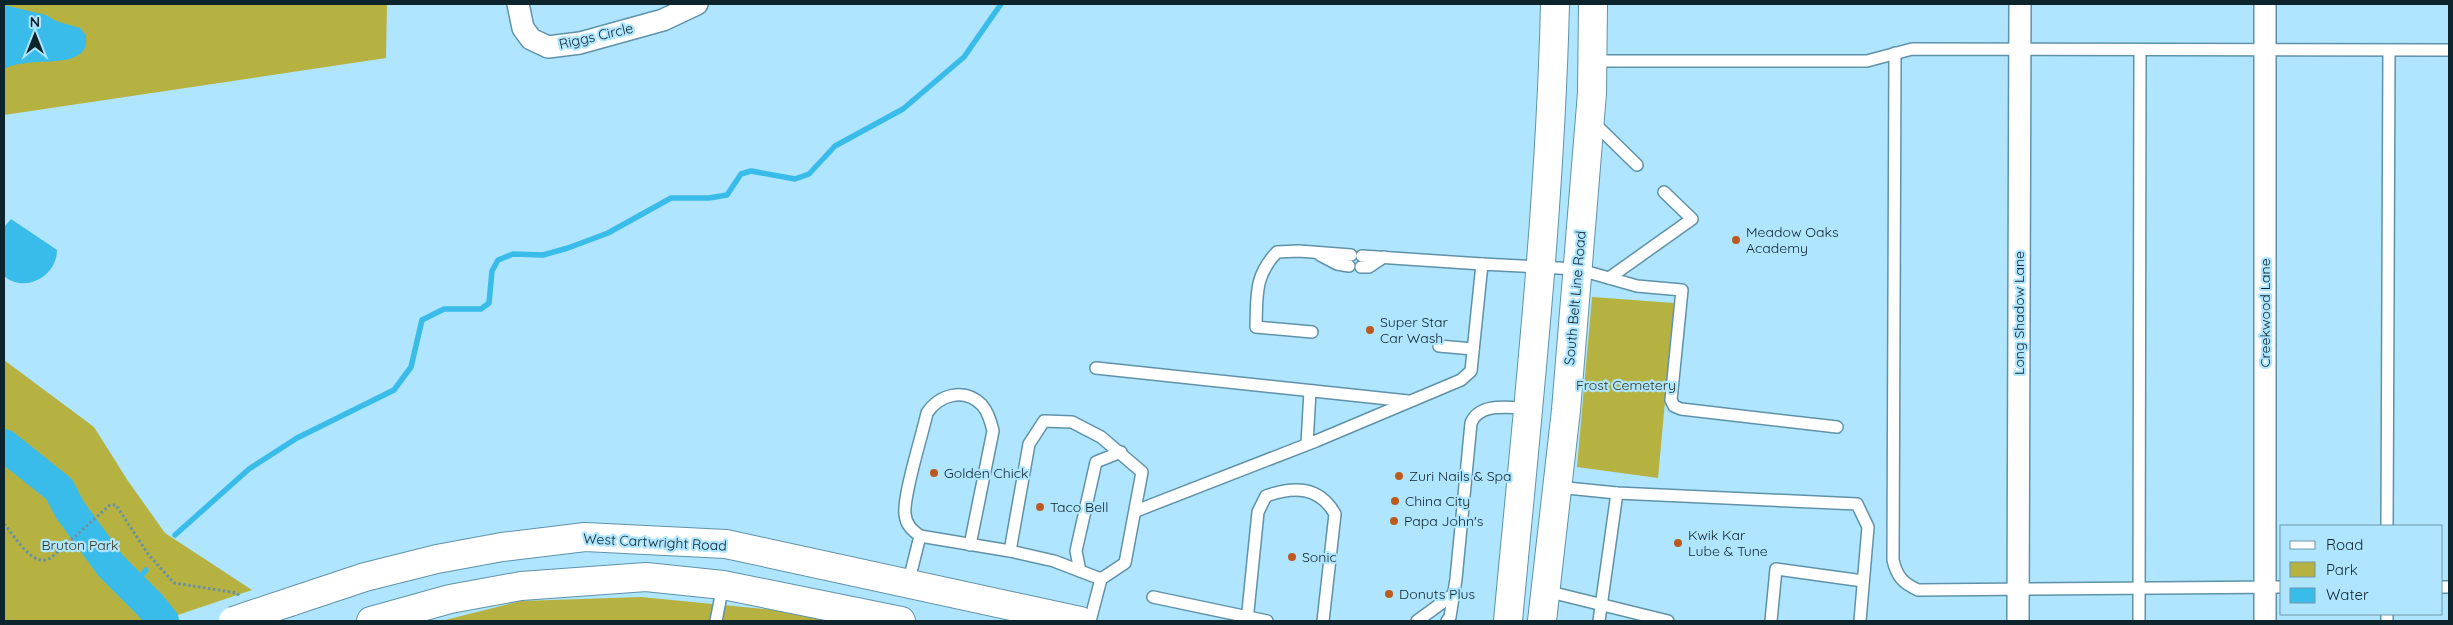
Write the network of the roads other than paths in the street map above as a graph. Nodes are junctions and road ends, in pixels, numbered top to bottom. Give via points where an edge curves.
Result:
1 (518, 4) edge
2 (697, 4) edge
3 (1555, 4) edge
4 (1593, 4) edge
5 (2020, 4) edge
6 (2265, 4) edge
7 (2020, 48) junction
8 (2140, 50) junction
9 (2449, 50) edge
10 (2265, 51) junction
11 (2389, 51) junction
12 (1895, 54) junction
13 (1592, 61) junction
14 (1590, 119) junction
15 (1637, 165) dead end
16 (1664, 192) dead end
17 (1314, 252) junction
18 (1356, 257) junction
19 (1385, 258) junction
20 (1482, 264) junction
21 (1539, 266) junction
22 (1577, 269) junction
23 (1608, 278) junction
24 (1312, 332) dead end
25 (1439, 346) dead end
26 (1473, 349) junction
27 (1096, 368) dead end
28 (1310, 391) junction
29 (1410, 402) junction
30 (1532, 408) junction
31 (1837, 426) dead end
32 (1308, 444) junction
33 (1121, 452) junction
34 (1557, 487) junction
35 (1617, 493) junction
36 (1136, 511) junction
37 (2387, 525) edge
38 (920, 536) junction
39 (726, 544) junction
40 (970, 545) junction
41 (1010, 551) junction
42 (1080, 571) junction
43 (1101, 579) junction
44 (1863, 581) junction
45 (908, 584) junction
46 (723, 585) junction
47 (2273, 587) edge
48 (2018, 588) junction
49 (2139, 588) junction
50 (1546, 591) junction
51 (1454, 594) junction
52 (1154, 597) dead end
53 (1602, 605) junction
54 (237, 610) edge
55 (1248, 619) edge
56 (1452, 620) edge
57 (371, 621) edge
58 (716, 621) edge
59 (901, 621) edge
60 (1080, 621) edge
61 (1090, 621) edge
62 (1267, 621) edge
63 (1323, 621) edge
64 (1417, 621) edge
65 (1508, 621) edge
66 (1542, 621) edge
67 (1599, 621) edge
68 (1668, 621) edge
69 (1771, 621) edge
70 (1860, 621) edge
71 (2018, 621) edge
72 (2139, 621) edge
73 (2265, 621) edge

1 - 2 street, Riggs Circle via 523,28 531,39 548,47 580,43 663,20
3 - 21 main road via 1553,94
4 - 13 main road, South Belt Line Road
5 - 7 street, Long Shadow Lane
6 - 10 street, Creekwood Lane
7 - 8 lane
7 - 12 lane via 1912,49
7 - 48 street, Long Shadow Lane
8 - 10 lane
8 - 49 lane
9 - 11 lane
10 - 11 lane
10 - 47 street, Creekwood Lane
11 - 37 lane
12 - 13 lane via 1867,61
12 - 48 lane via 1895,572 1903,583 1918,590
13 - 14 main road, South Belt Line Road
14 - 15 lane
14 - 22 main road, South Belt Line Road
16 - 23 lane via 1692,218
17 - 18 lane
17 - 18 lane via 1337,264
17 - 24 lane via 1277,252 1265,265 1258,282 1256,327
18 - 19 lane via 1372,249
18 - 19 lane via 1369,268
19 - 20 lane
20 - 21 lane
20 - 26 lane
21 - 22 lane
21 - 30 main road via 1531,372 1537,396
22 - 23 lane
22 - 34 main road, South Belt Line Road
23 - 31 lane via 1637,286 1682,290 1671,400 1674,406
25 - 26 lane
26 - 29 lane via 1471,371 1461,380
27 - 28 lane
28 - 29 lane
28 - 32 lane
29 - 32 lane
30 - 34 main road via 1533,473 1536,481
30 - 51 lane via 1488,408 1474,415 1470,423
30 - 65 main road
32 - 36 lane
33 - 36 lane via 1142,472
33 - 41 lane via 1072,422 1044,421 1029,444
33 - 42 lane via 1096,462 1076,551
34 - 35 lane
34 - 50 main road, South Belt Line Road
35 - 44 lane via 1857,504 1868,527
35 - 53 lane
36 - 43 lane via 1125,563
38 - 40 lane
38 - 40 lane via 909,528 905,514 927,413 935,402 950,394 981,404 993,431
38 - 45 lane
39 - 45 main road, West Cartwright Road
39 - 46 main road
39 - 54 main road, West Cartwright Road, bridge via 585,537 502,547 365,577 290,602
40 - 41 lane
41 - 42 lane
42 - 43 lane
43 - 61 lane
44 - 69 lane via 1776,569
44 - 70 lane
45 - 60 main road, West Cartwright Road
46 - 57 main road via 646,577 521,586 450,599
46 - 58 lane
46 - 59 main road
47 - 49 lane
47 - 73 street, Creekwood Lane
48 - 49 lane
48 - 71 street, Long Shadow Lane
49 - 72 lane
50 - 53 lane
50 - 66 main road, South Belt Line Road
51 - 56 lane
51 - 64 lane
52 - 55 lane
53 - 67 lane
53 - 68 lane
55 - 62 lane
55 - 63 lane via 1258,512 1266,496 1296,490 1312,492 1327,501 1335,514

